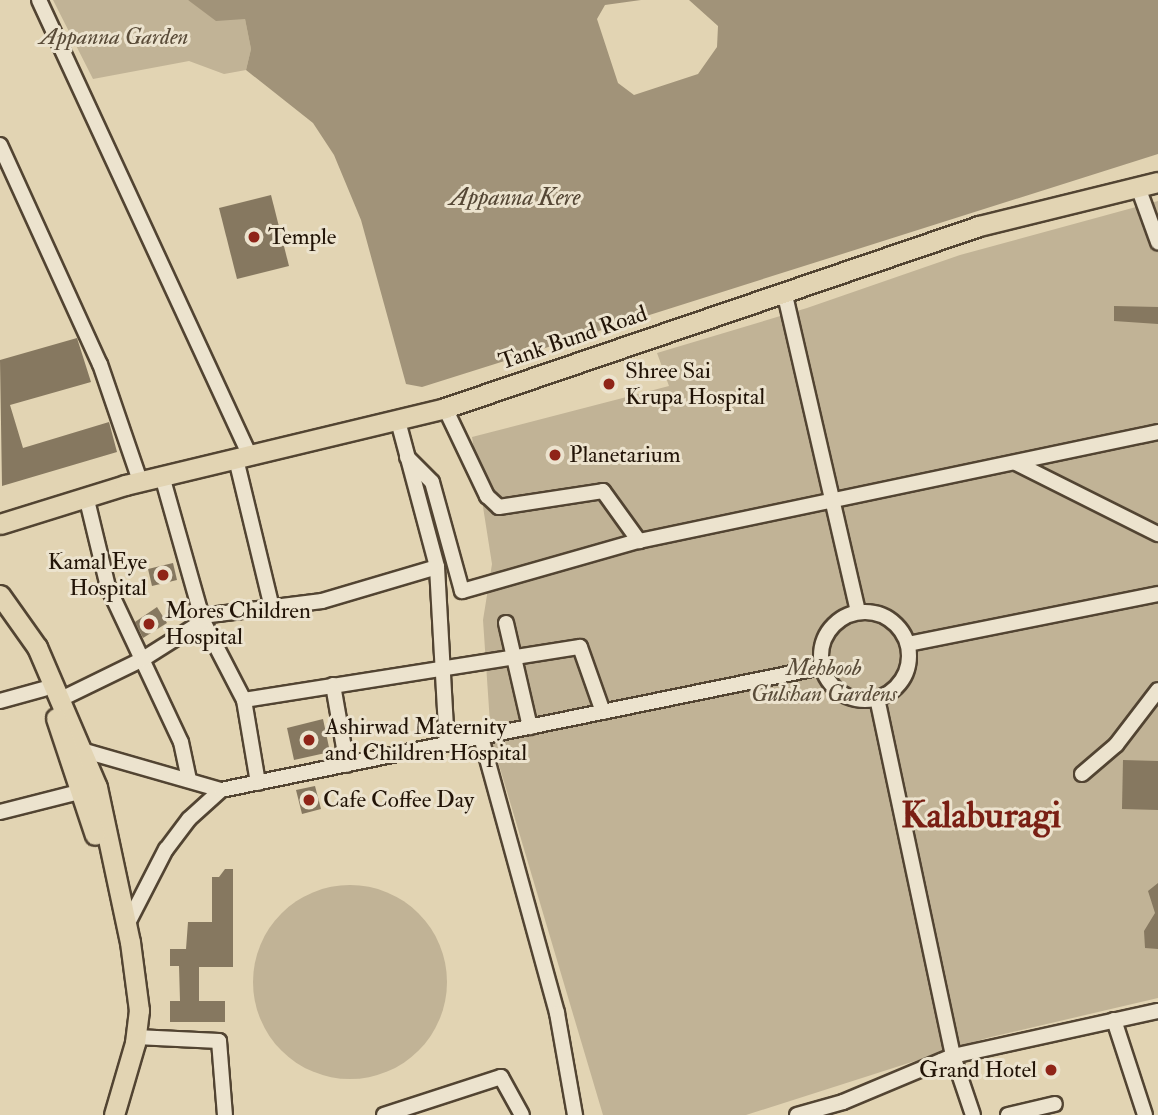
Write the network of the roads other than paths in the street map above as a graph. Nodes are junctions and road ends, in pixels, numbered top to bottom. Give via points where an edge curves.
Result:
1 (39, 0) edge
2 (0, 145) edge
3 (1158, 182) edge
4 (1138, 187) junction
5 (1158, 242) edge
6 (784, 291) junction
7 (445, 408) junction
8 (398, 421) junction
9 (1158, 432) edge
10 (407, 457) junction
11 (243, 458) junction
12 (1016, 463) junction
13 (162, 477) junction
14 (140, 481) junction
15 (86, 496) junction
16 (834, 503) junction
17 (0, 524) edge
18 (1158, 534) edge
19 (638, 541) junction
20 (437, 567) junction
21 (1158, 594) edge
22 (0, 595) edge
23 (272, 608) junction
24 (858, 612) junction
25 (0, 615) edge
26 (202, 619) junction
27 (506, 624) dead end
28 (908, 644) junction
29 (515, 656) junction
30 (143, 659) junction
31 (443, 666) junction
32 (822, 667) junction
33 (333, 685) junction
34 (1158, 690) edge
35 (52, 694) junction
36 (877, 698) junction
37 (244, 700) junction
38 (0, 701) edge
39 (603, 712) junction
40 (530, 727) junction
41 (481, 737) junction
42 (447, 744) junction
43 (85, 751) junction
44 (347, 765) junction
45 (1082, 774) dead end
46 (188, 780) junction
47 (258, 783) junction
48 (221, 790) junction
49 (83, 791) junction
50 (0, 812) edge
51 (127, 925) junction
52 (1158, 1011) edge
53 (1114, 1020) junction
54 (136, 1037) junction
55 (953, 1056) junction
56 (1055, 1104) dead end
57 (102, 1115) edge
58 (114, 1115) edge
59 (225, 1115) edge
60 (384, 1115) edge
61 (522, 1115) edge
62 (575, 1115) edge
63 (797, 1115) edge
64 (973, 1115) edge
65 (1008, 1115) edge
66 (1144, 1115) edge

1 - 11 street
2 - 14 street via 100,365
3 - 4 main road, Tank Bund Road
4 - 5 street
4 - 6 main road, Tank Bund Road via 979,226
6 - 7 main road, Tank Bund Road
6 - 16 street
7 - 8 main road, Tank Bund Road
7 - 19 street via 487,496 499,507 603,491
8 - 10 street
8 - 11 main road, Tank Bund Road
9 - 12 street
10 - 19 street via 432,482 463,591
10 - 20 street
11 - 13 main road, Tank Bund Road
11 - 23 street
12 - 16 street
12 - 18 street
13 - 14 main road, Tank Bund Road
13 - 26 street
14 - 15 main road, Tank Bund Road
15 - 17 main road, Tank Bund Road
15 - 30 street via 108,587
16 - 19 street
16 - 24 street
20 - 23 street via 321,601
20 - 31 street
21 - 28 street
22 - 35 main road via 37,647
23 - 26 street
24 - 28 street via 879,614 894,622
24 - 32 street via 828,632 821,649
25 - 35 main road
26 - 30 street
26 - 37 street
27 - 29 street
28 - 36 street via 904,678 889,694
29 - 31 street
29 - 39 street via 582,648
29 - 40 street
30 - 35 street
30 - 46 street via 181,742
31 - 33 street
31 - 42 street
32 - 36 street via 831,685 849,698
32 - 39 street
33 - 37 street
33 - 44 street
34 - 45 street via 1116,744
35 - 38 street
35 - 43 main road
35 - 49 main road
36 - 55 street
37 - 47 street
39 - 40 street
40 - 41 street
41 - 42 street
41 - 62 street via 557,1013
42 - 44 street
43 - 46 street
43 - 51 main road
44 - 47 street
46 - 48 street
47 - 48 street
48 - 51 street via 189,819 166,849
49 - 50 street
49 - 57 main road via 112,896 130,999 125,1047
51 - 54 main road via 139,1010
52 - 53 street
53 - 55 street
53 - 66 street
54 - 58 main road
54 - 59 street via 219,1041
55 - 63 street via 843,1102
55 - 64 street
56 - 65 street
60 - 61 street via 501,1077

